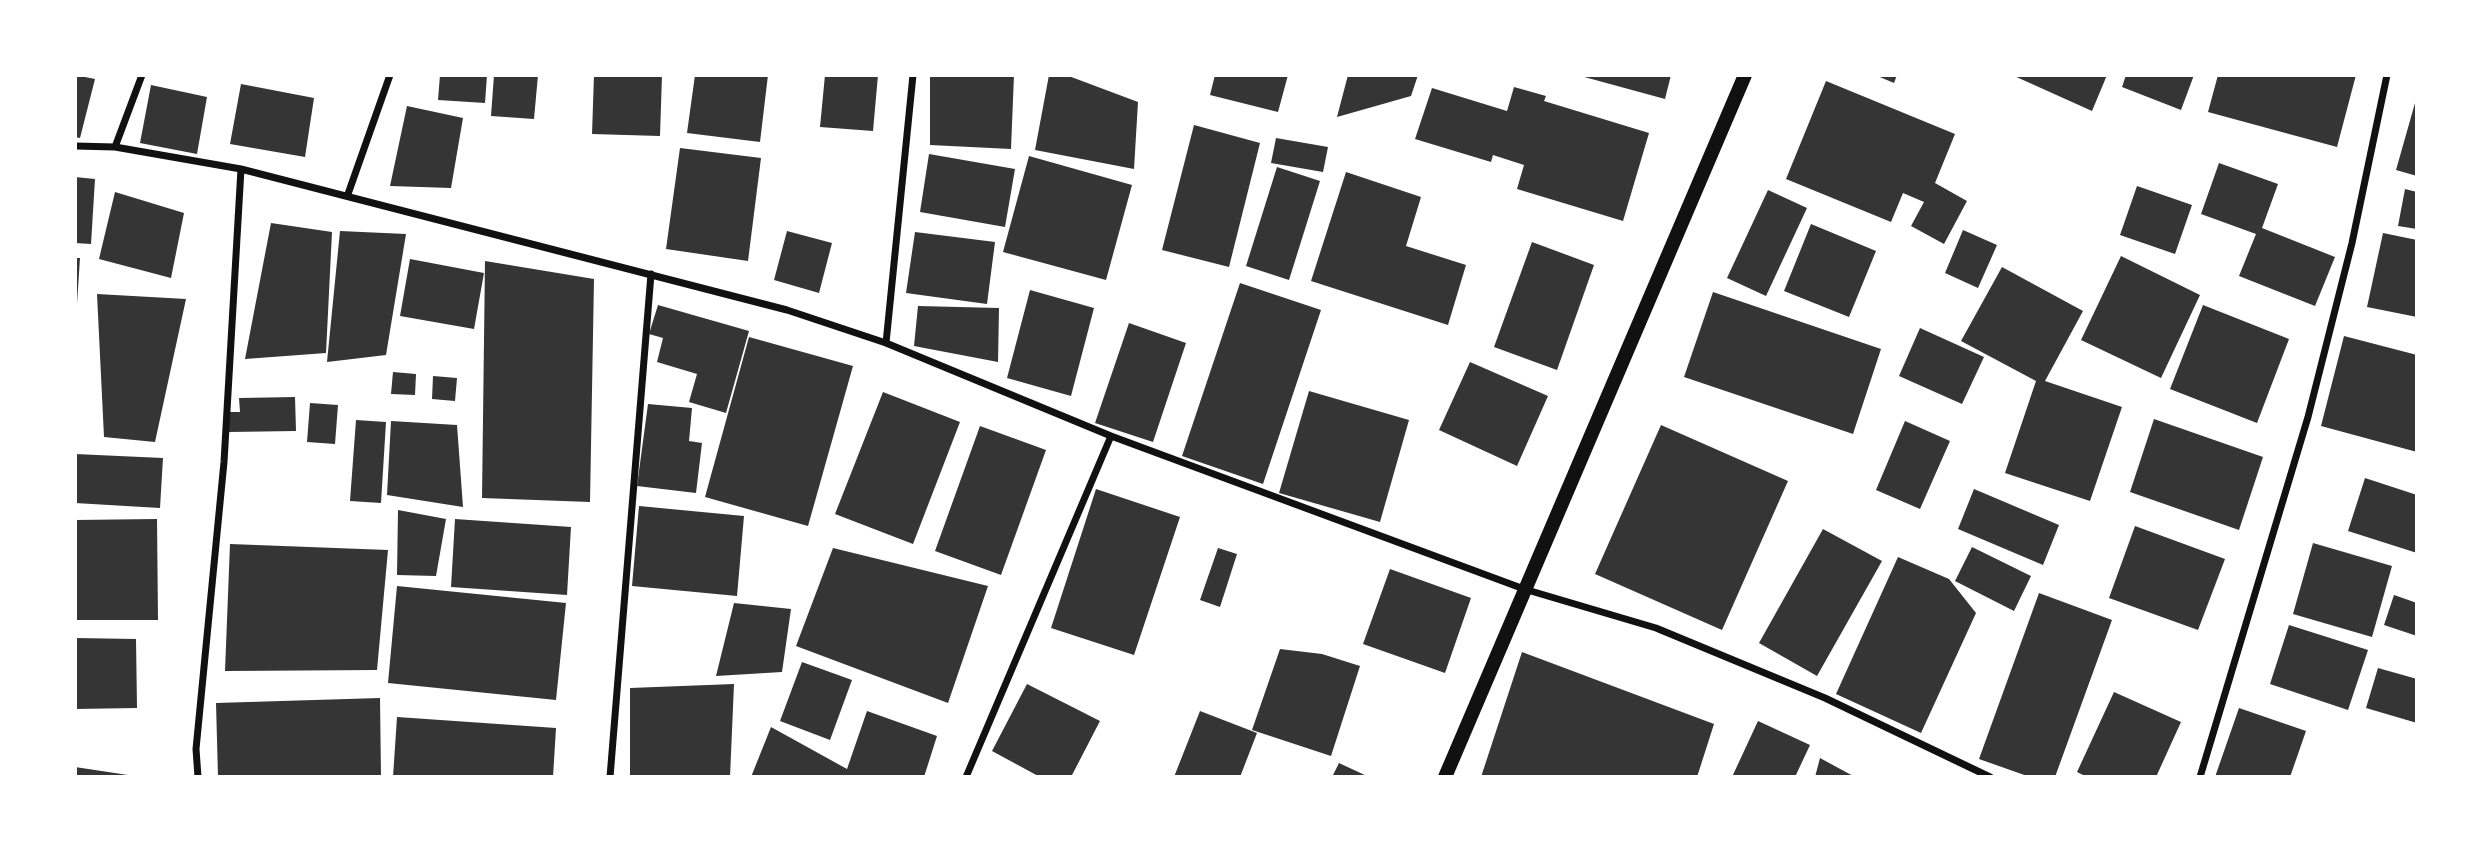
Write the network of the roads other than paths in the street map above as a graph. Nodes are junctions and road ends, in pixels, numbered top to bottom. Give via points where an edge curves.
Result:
1 (142, 75) edge
2 (390, 75) edge
3 (913, 75) edge
4 (1745, 75) edge
5 (2387, 75) edge
6 (75, 146) edge
7 (116, 147) junction
8 (241, 169) junction
9 (348, 194) junction
10 (651, 274) junction
11 (886, 343) junction
12 (1111, 436) junction
13 (1524, 589) junction
14 (198, 777) edge
15 (610, 777) edge
16 (966, 777) edge
17 (1445, 777) edge
18 (1990, 777) edge
19 (2200, 777) edge

1 - 7 street
2 - 9 street
3 - 11 street
4 - 13 main road
5 - 19 street via 2352,243 2308,417
6 - 7 street
7 - 8 street
8 - 9 street
8 - 14 street via 224,462 196,749
9 - 10 street
10 - 11 street via 787,310
10 - 15 street
11 - 12 street
12 - 13 street
12 - 16 street
13 - 17 main road
13 - 18 street via 1656,628 1825,698

